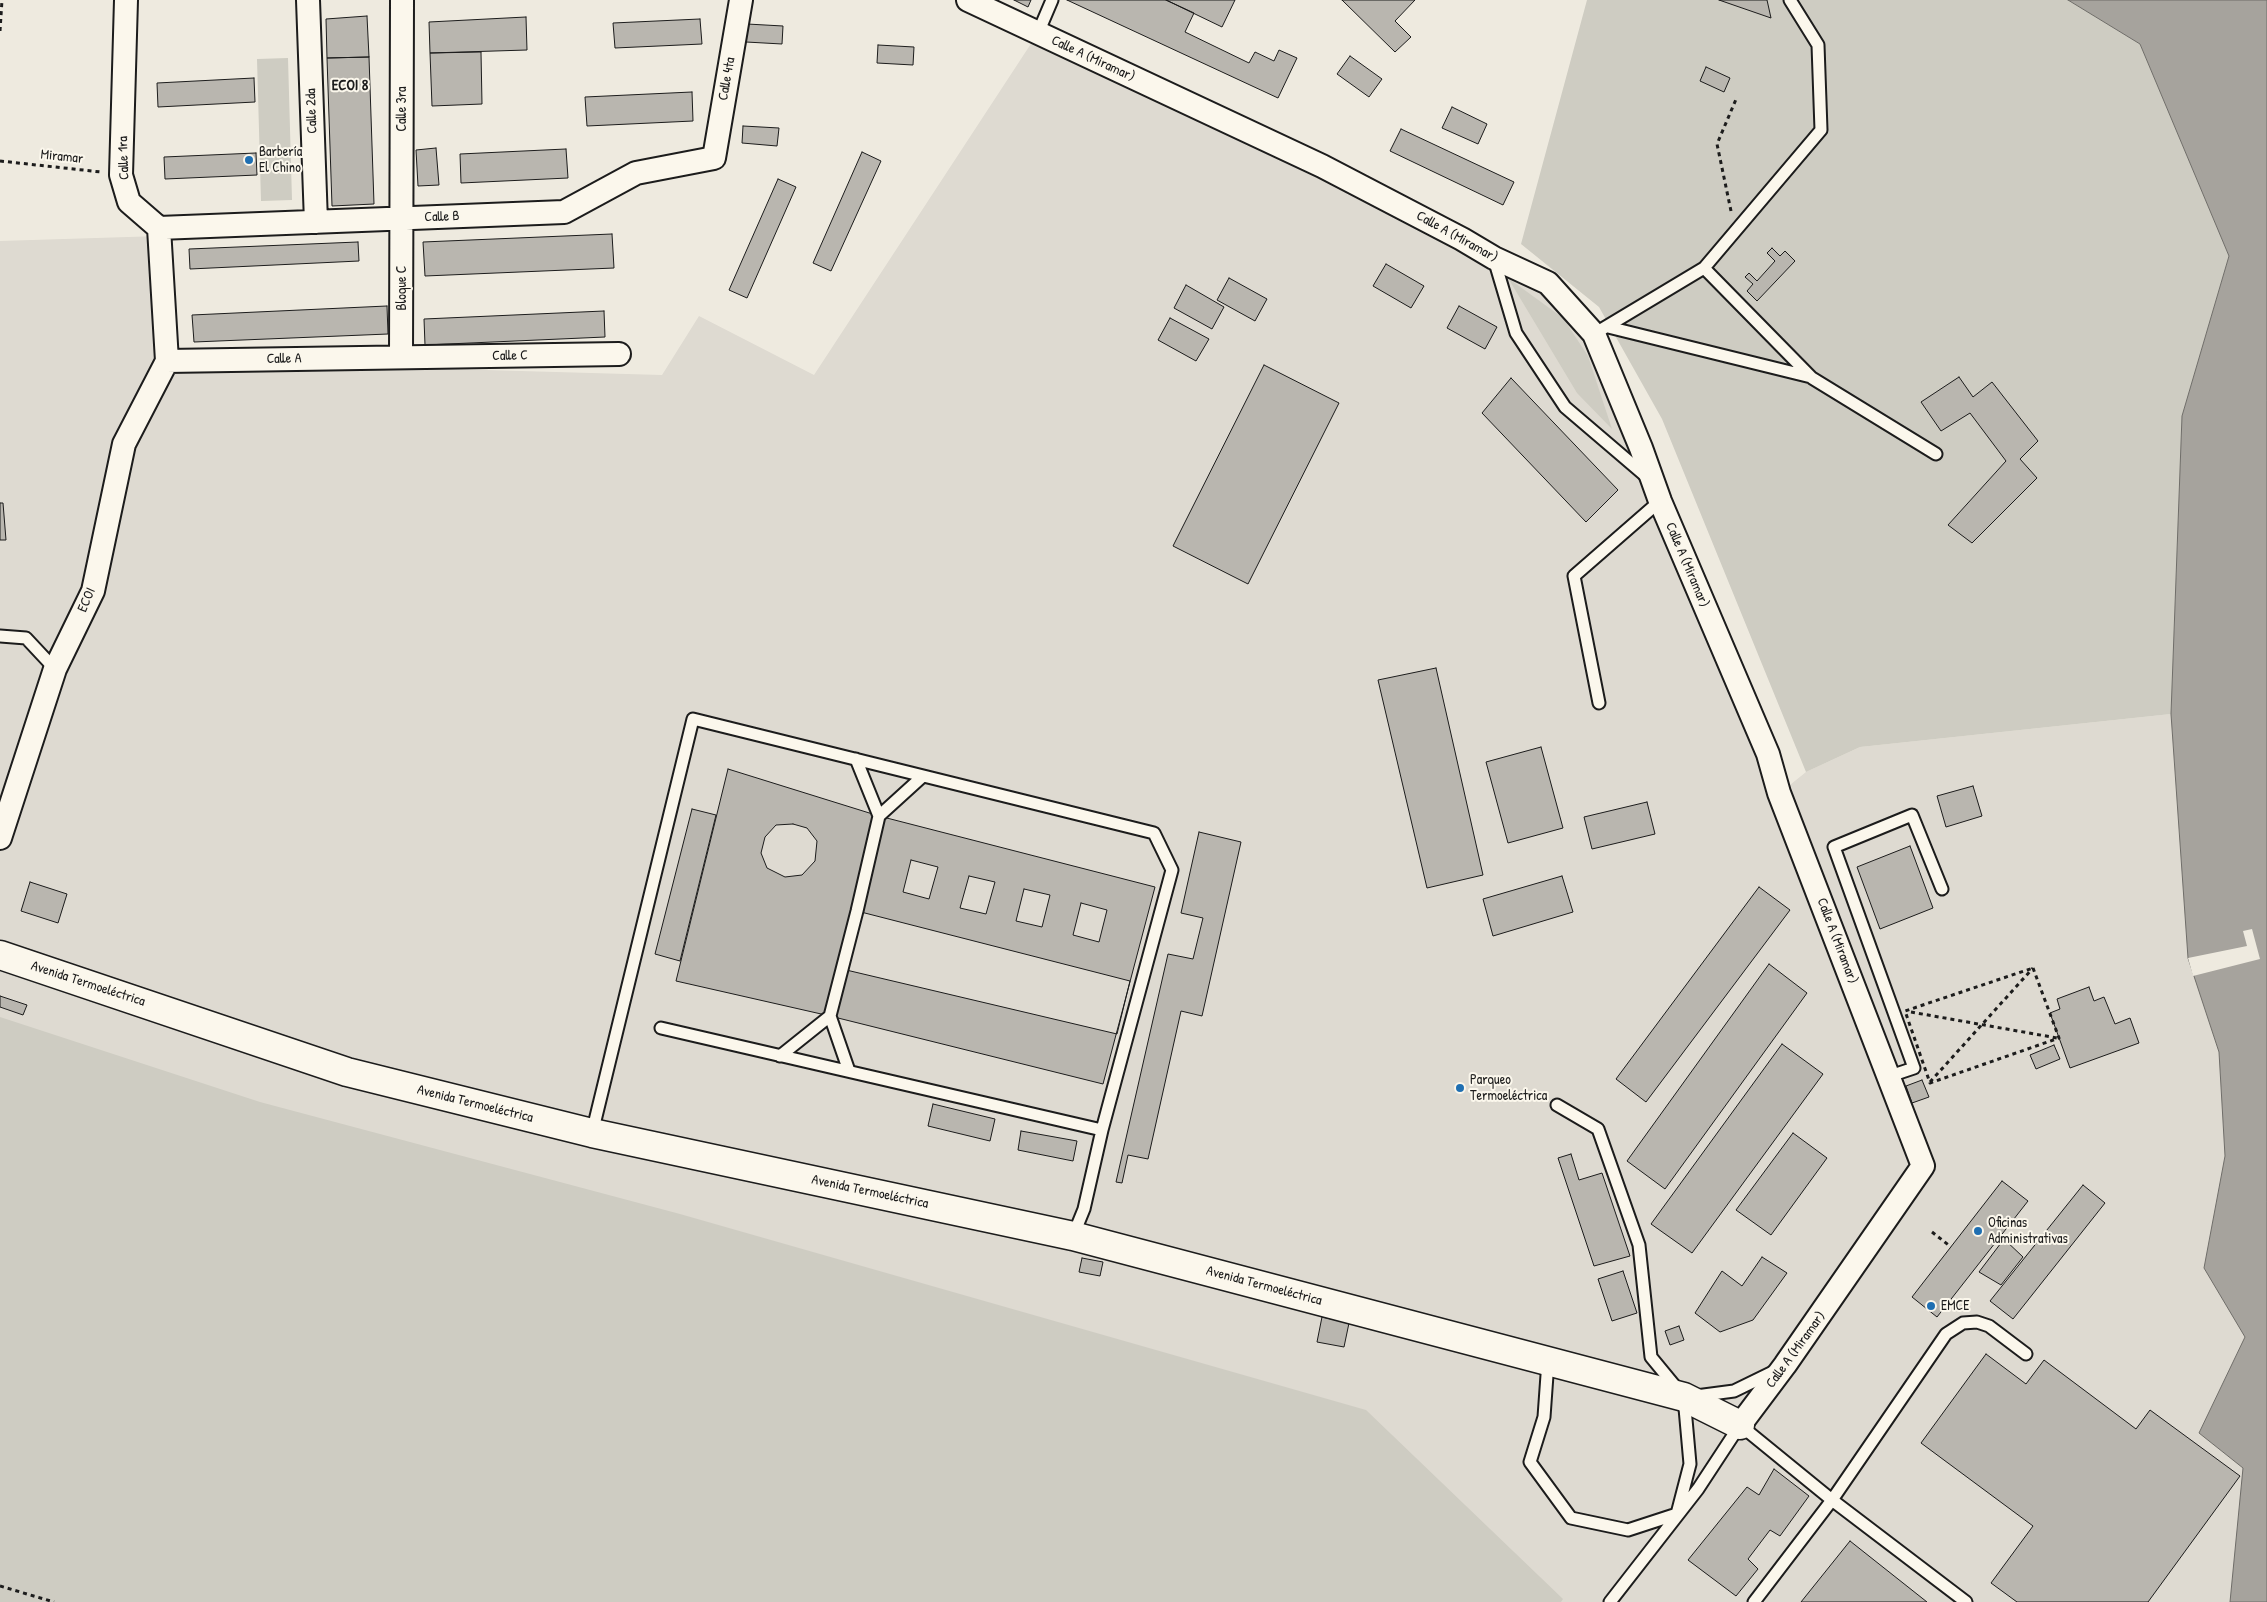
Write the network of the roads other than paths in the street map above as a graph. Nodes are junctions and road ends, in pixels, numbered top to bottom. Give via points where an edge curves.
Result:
1 (126, 0) edge
2 (308, 0) edge
3 (402, 0) edge
4 (741, 0) edge
5 (968, 0) edge
6 (1052, 0) edge
7 (1790, 0) edge
8 (1038, 33) junction
9 (714, 158) joint
10 (402, 218) junction
11 (316, 222) junction
12 (160, 228) junction
13 (1494, 258) junction
14 (1704, 268) junction
15 (1601, 331) junction
16 (619, 354) dead end
17 (401, 357) junction
18 (166, 361) junction
19 (1812, 378) junction
20 (1936, 454) dead end
21 (1656, 491) junction
22 (0, 636) edge
23 (55, 669) junction
24 (1599, 703) dead end
25 (856, 759) junction
26 (923, 776) junction
27 (879, 816) junction
28 (0, 838) edge
29 (1942, 889) dead end
30 (0, 955) edge
31 (830, 1016) junction
32 (661, 1028) dead end
33 (780, 1056) junction
34 (849, 1071) junction
35 (1890, 1076) junction
36 (1557, 1105) dead end
37 (1102, 1130) junction
38 (592, 1133) junction
39 (1073, 1236) junction
40 (2026, 1354) dead end
41 (1548, 1361) junction
42 (1786, 1365) junction
43 (1684, 1397) junction
44 (1740, 1425) junction
45 (1832, 1500) junction
46 (1677, 1514) junction
47 (1610, 1602) edge
48 (1754, 1602) edge
49 (1966, 1602) edge

1 - 12 street, Calle 1ra via 121,175 129,202
2 - 11 street, Calle 2da
3 - 10 street, Calle 3ra
4 - 9 street, Calle 4ta
5 - 8 street, Calle A (Miramar)
6 - 8 lane
7 - 14 lane via 1818,44 1821,130
8 - 13 street, Calle A (Miramar) via 1322,166
9 - 10 street, Calle B via 636,174 564,212
10 - 11 street, Calle B
10 - 17 street, Bloque C
11 - 12 street, Calle B
12 - 18 street
13 - 15 street, Calle A (Miramar) via 1548,283
13 - 21 lane via 1516,332 1565,407
14 - 15 lane
14 - 19 lane
15 - 19 lane
15 - 21 street, Calle A (Miramar)
16 - 17 street, Calle C
17 - 18 street, Calle A
18 - 23 street, ECOI via 124,444 93,591
19 - 20 lane
21 - 24 lane via 1574,576
21 - 35 street, Calle A (Miramar) via 1768,754 1779,793
22 - 23 lane via 26,638
23 - 28 street, ECOI
25 - 26 lane
25 - 27 lane
25 - 38 lane via 693,719
26 - 27 lane
26 - 37 lane via 1154,833 1172,870
27 - 31 lane
29 - 35 lane via 1912,815 1834,847 1914,1068
30 - 38 main road, Avenida Termoeléctrica via 347,1072
31 - 33 lane
31 - 34 lane
32 - 33 lane
33 - 34 lane
34 - 37 lane
35 - 42 street, Calle A (Miramar) via 1923,1166
36 - 43 lane via 1598,1129 1639,1245 1651,1357
37 - 39 lane via 1084,1209
38 - 39 main road, Avenida Termoeléctrica
39 - 41 main road, Avenida Termoeléctrica
40 - 45 lane via 1989,1326 1977,1322 1963,1323 1946,1334
41 - 43 main road, Avenida Termoeléctrica
41 - 46 lane via 1544,1417 1530,1462 1571,1518 1628,1530
42 - 43 lane via 1734,1391
42 - 44 street, Calle A (Miramar)
43 - 44 main road, Avenida Termoeléctrica
43 - 46 lane via 1690,1464
44 - 45 lane
44 - 46 lane via 1698,1489
45 - 48 lane
45 - 49 lane
46 - 47 lane

